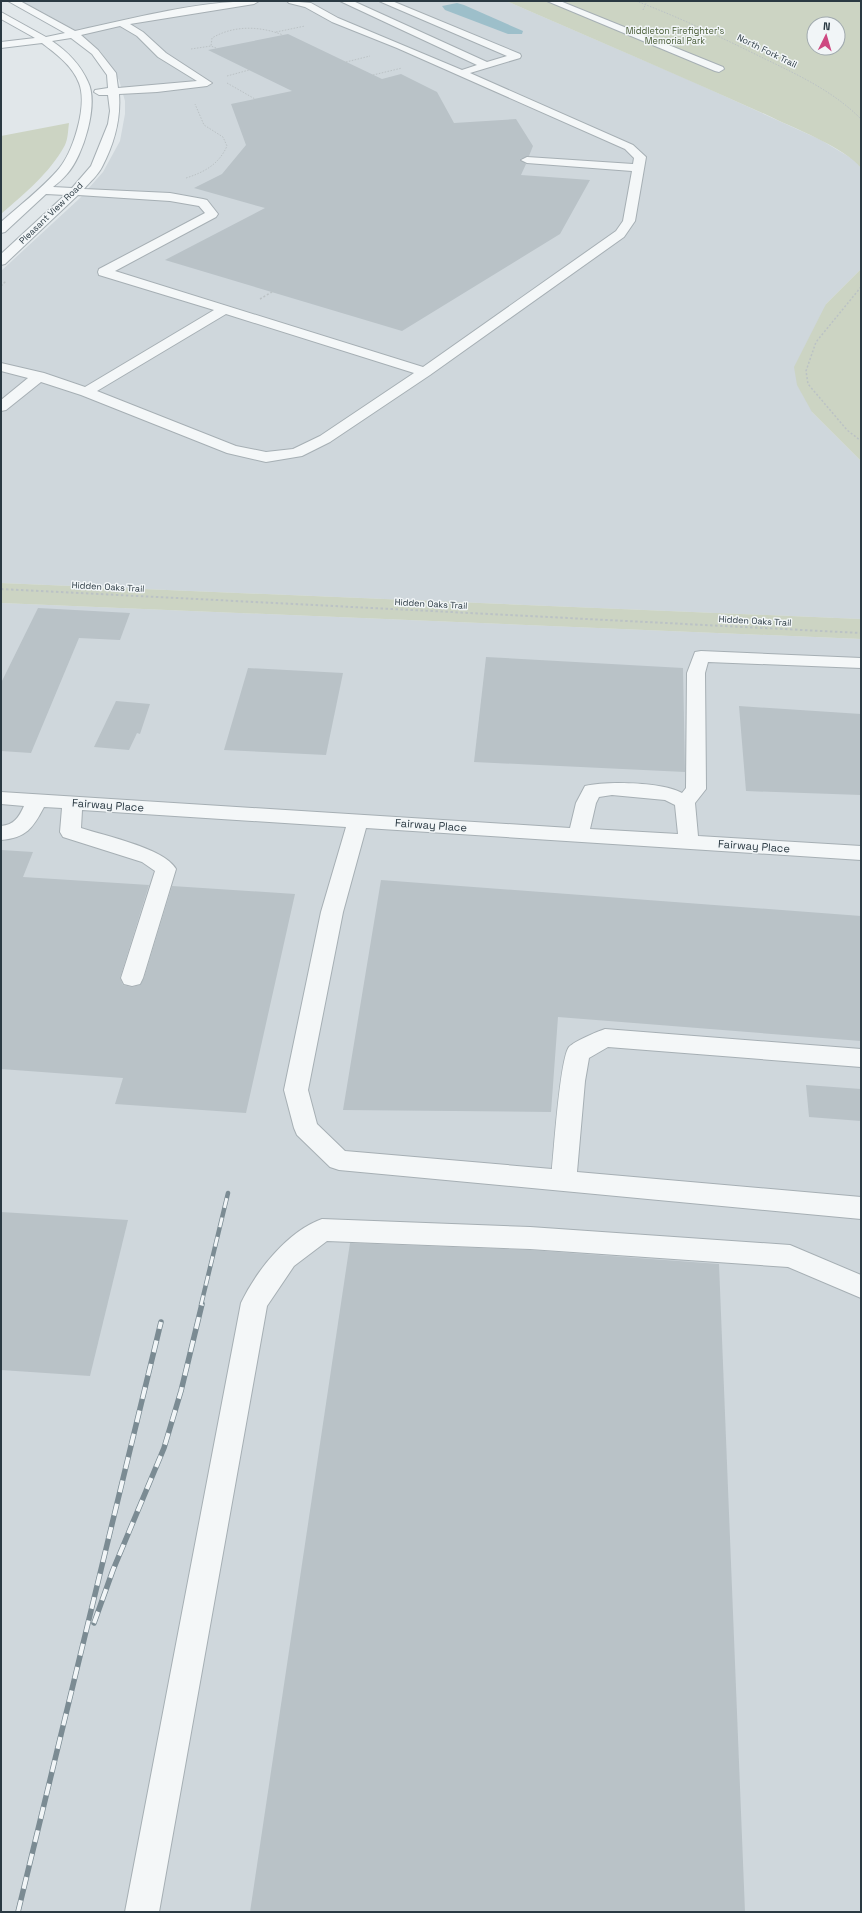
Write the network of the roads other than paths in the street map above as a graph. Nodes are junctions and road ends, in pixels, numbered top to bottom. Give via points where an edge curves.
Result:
1 (13, 1) edge
2 (254, 1) edge
3 (292, 1) edge
4 (345, 1) edge
5 (384, 1) edge
6 (552, 1) edge
7 (321, 2) dead end
8 (308, 5) junction
9 (1, 15) edge
10 (122, 23) junction
11 (639, 24) dead end
12 (621, 29) junction
13 (460, 32) junction
14 (74, 35) junction
15 (430, 39) junction
16 (43, 40) junction
17 (1, 45) edge
18 (400, 46) junction
19 (486, 65) junction
20 (720, 69) dead end
21 (461, 73) junction
22 (113, 91) junction
23 (86, 92) junction
24 (528, 160) dead end
25 (638, 168) junction
26 (44, 190) junction
27 (76, 191) junction
28 (1, 229) edge
29 (1, 261) edge
30 (224, 310) junction
31 (1, 367) edge
32 (425, 372) junction
33 (39, 376) junction
34 (86, 392) junction
35 (1, 407) edge
36 (861, 663) edge
37 (1, 798) edge
38 (37, 801) junction
39 (684, 802) junction
40 (73, 803) junction
41 (358, 821) junction
42 (1, 834) edge
43 (579, 835) junction
44 (688, 842) junction
45 (861, 853) edge
46 (132, 978) dead end
47 (861, 1058) edge
48 (564, 1179) junction
49 (861, 1208) edge
50 (861, 1287) edge
51 (142, 1912) edge

1 - 14 street, Pleasant View Road
2 - 10 street
3 - 8 street
4 - 15 street
5 - 13 street
6 - 12 street
7 - 8 street
8 - 18 street via 335,20
9 - 16 street, Pleasant View Road
10 - 14 street
10 - 22 street via 140,34 162,55 207,83 168,93
11 - 12 street
12 - 20 street
13 - 15 street
13 - 19 street via 516,56
14 - 16 street
14 - 22 street, Pleasant View Road via 95,52 112,75
15 - 18 street
15 - 19 street
16 - 17 street
16 - 23 street, Pleasant View Road via 66,56 84,83
18 - 21 street
19 - 21 street
21 - 25 street via 629,147 640,157
22 - 23 street
22 - 27 street, Pleasant View Road via 113,124 96,167
23 - 26 street, Pleasant View Road via 87,112 80,140 63,172
24 - 25 street
25 - 32 street via 629,221 620,234
26 - 27 street
26 - 28 street, Pleasant View Road
27 - 29 street, Pleasant View Road
27 - 30 street via 170,197 203,202 212,214 104,272
30 - 32 street
30 - 34 street
31 - 33 street
32 - 34 street via 324,439 297,453 266,457 232,450
33 - 34 street
33 - 35 street
36 - 39 street via 701,656 696,673 696,789
37 - 38 street, Fairway Place
38 - 40 street, Fairway Place
38 - 42 street via 23,827 11,833
39 - 43 street via 669,794 612,789 592,791 586,803
39 - 44 street
40 - 41 street, Fairway Place
40 - 46 street via 70,832 149,856 166,869
41 - 43 street, Fairway Place
41 - 48 street via 332,912 296,1090 306,1128 339,1160
43 - 44 street, Fairway Place
44 - 45 street, Fairway Place
47 - 48 street via 605,1038 578,1053
48 - 49 street
50 - 51 street via 790,1256 530,1238 322,1230 285,1258 254,1303

